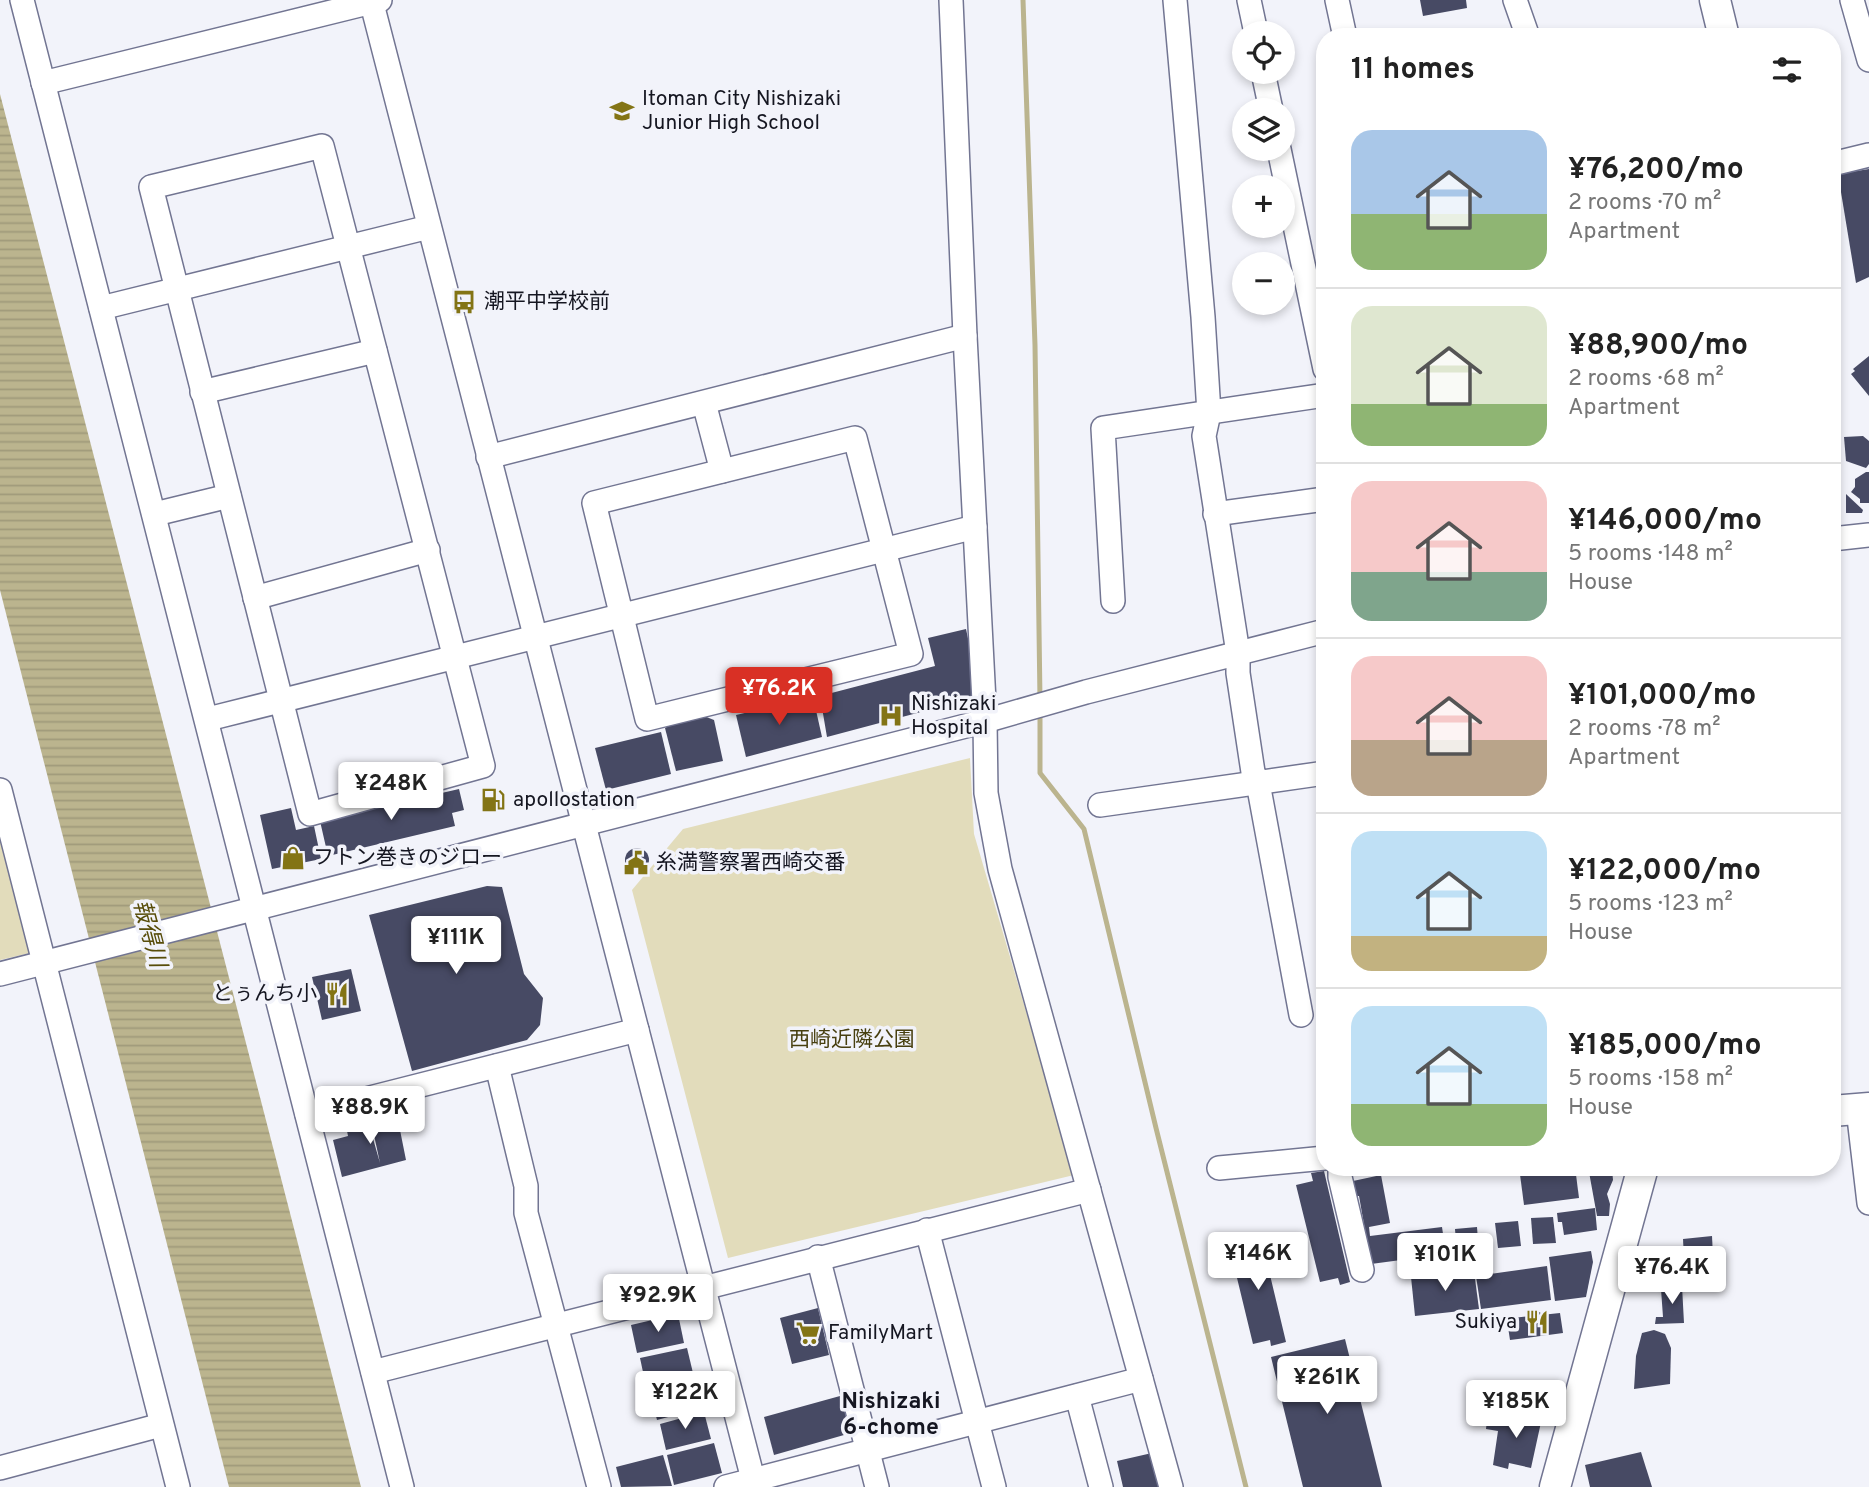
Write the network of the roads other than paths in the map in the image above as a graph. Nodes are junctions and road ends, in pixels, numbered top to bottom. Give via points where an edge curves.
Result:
1 (22, 0) edge
2 (951, 0) edge
3 (1175, 0) edge
4 (1249, 0) edge
5 (1337, 0) edge
6 (1516, 0) edge
7 (1715, 0) edge
8 (1852, 0) edge
9 (374, 1) edge
10 (1253, 21) edge
11 (1343, 28) edge
12 (1525, 28) edge
13 (1722, 28) edge
14 (1869, 60) edge
15 (43, 83) junction
16 (1869, 155) edge
17 (1282, 161) edge
18 (1841, 162) edge
19 (429, 227) junction
20 (348, 247) junction
21 (175, 290) junction
22 (102, 308) junction
23 (1316, 326) edge
24 (965, 336) junction
25 (375, 351) junction
26 (202, 392) junction
27 (1316, 396) edge
28 (704, 402) junction
29 (1209, 413) junction
30 (488, 457) junction
31 (722, 471) junction
32 (229, 496) junction
33 (1316, 500) edge
34 (155, 513) junction
35 (1215, 514) junction
36 (975, 527) junction
37 (1869, 535) edge
38 (1841, 538) edge
39 (428, 550) junction
40 (883, 550) junction
41 (255, 598) junction
42 (1113, 601) dead end
43 (622, 615) junction
44 (1316, 633) edge
45 (535, 638) junction
46 (1238, 653) junction
47 (456, 657) junction
48 (282, 701) junction
49 (208, 719) junction
50 (985, 721) junction
51 (1316, 774) edge
52 (1258, 783) junction
53 (0, 790) edge
54 (1100, 805) dead end
55 (4, 820) edge
56 (582, 824) junction
57 (256, 909) junction
58 (45, 963) junction
59 (0, 974) edge
60 (1301, 1015) dead end
61 (637, 1030) junction
62 (497, 1066) junction
63 (1853, 1110) edge
64 (307, 1114) junction
65 (1316, 1159) edge
66 (1219, 1168) dead end
67 (1340, 1176) edge
68 (1641, 1176) edge
69 (1089, 1189) junction
70 (1869, 1203) edge
71 (927, 1230) junction
72 (818, 1257) junction
73 (1362, 1270) dead end
74 (703, 1287) junction
75 (557, 1326) junction
76 (373, 1372) junction
77 (1141, 1379) junction
78 (1077, 1396) junction
79 (976, 1422) junction
80 (162, 1425) junction
81 (868, 1450) junction
82 (0, 1468) edge
83 (754, 1483) edge
84 (178, 1487) edge
85 (402, 1487) edge
86 (599, 1487) edge
87 (726, 1487) edge
88 (877, 1487) edge
89 (994, 1487) edge
90 (1101, 1487) edge
91 (1171, 1487) edge
92 (1555, 1487) edge

1 - 15 street
2 - 24 street
3 - 29 street
4 - 10 street
5 - 11 street
6 - 12 street
7 - 13 main road
8 - 14 street
9 - 15 street
9 - 19 street
15 - 22 street
16 - 18 street
17 - 23 street
19 - 20 street
19 - 30 street
20 - 21 street
20 - 21 street via 322,146 151,187
20 - 25 street
21 - 22 street
21 - 26 street
22 - 34 street
24 - 28 street
24 - 36 street
25 - 26 street
25 - 39 street
26 - 32 street
27 - 29 street
28 - 30 street
28 - 31 street
29 - 35 street via 1204,436
29 - 42 street via 1103,428
30 - 45 street
31 - 40 street via 855,438
31 - 43 street via 594,503
32 - 34 street
32 - 41 street
33 - 35 street
34 - 49 street
35 - 46 street
36 - 40 street
36 - 50 street
37 - 38 street
39 - 41 street
39 - 47 street
40 - 43 street
40 - 43 street via 911,654 647,719
41 - 48 street
43 - 45 street
44 - 46 street
45 - 47 street
45 - 56 street
46 - 50 street
46 - 52 street
47 - 48 street
47 - 48 street via 483,766 310,814
48 - 49 street
49 - 57 street
50 - 56 street
50 - 69 street via 986,793 1000,869
51 - 52 street
52 - 54 street
52 - 60 street
53 - 55 street
55 - 58 street
56 - 57 street
56 - 61 street
57 - 58 street
57 - 64 street
58 - 59 street
58 - 80 street
61 - 62 street
61 - 74 street
62 - 64 street
62 - 75 street via 526,1186 526,1213
63 - 70 street
64 - 76 street
65 - 66 street
67 - 73 street
68 - 92 main road
69 - 71 street
69 - 77 street
71 - 72 street
71 - 79 street
72 - 74 street
72 - 81 street
74 - 75 street
74 - 83 street
75 - 76 street
75 - 86 street
76 - 85 street
77 - 78 street
77 - 91 street
78 - 79 street
78 - 90 street
79 - 81 street
79 - 89 street
80 - 82 street
80 - 84 street
81 - 83 street
81 - 88 street
83 - 87 street

